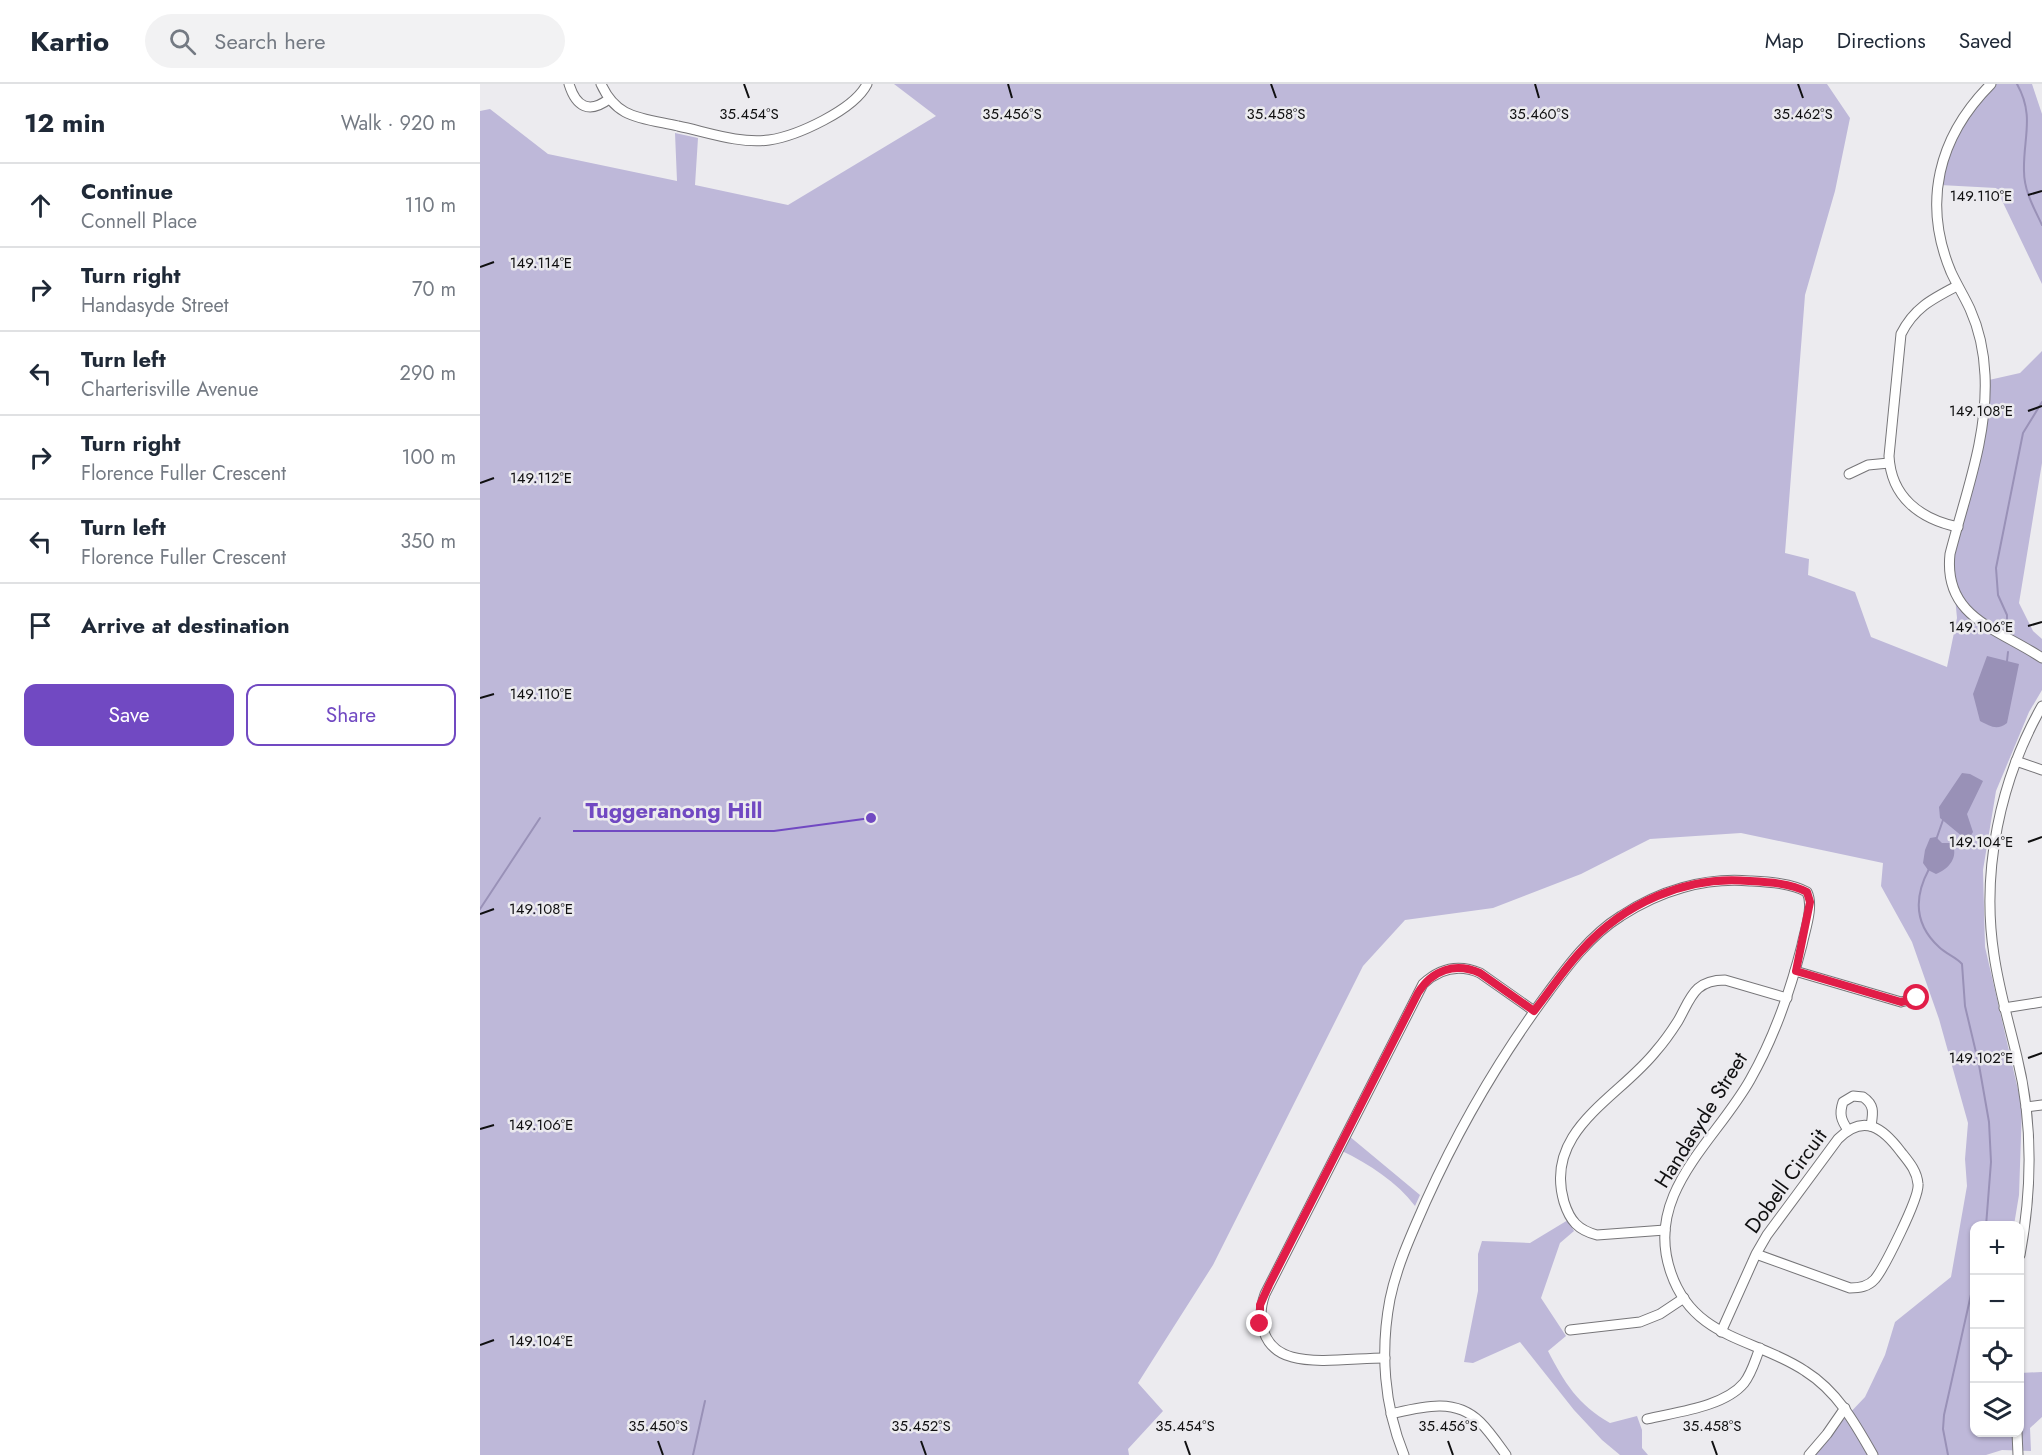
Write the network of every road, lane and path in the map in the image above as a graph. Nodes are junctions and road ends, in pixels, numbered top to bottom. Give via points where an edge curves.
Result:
1 (569, 84) edge
2 (601, 84) edge
3 (867, 84) edge
4 (1991, 84) edge
5 (609, 99) junction
6 (1958, 286) junction
7 (1889, 463) junction
8 (1849, 474) dead end
9 (1958, 527) junction
10 (2042, 658) edge
11 (2042, 706) edge
12 (2016, 761) junction
13 (2042, 770) edge
14 (1796, 971) junction
15 (1787, 998) junction
16 (1917, 998) dead end
17 (2042, 1002) edge
18 (2004, 1008) junction
19 (1534, 1011) junction
20 (2042, 1105) edge
21 (2026, 1107) junction
22 (1871, 1126) junction
23 (1848, 1130) junction
24 (1665, 1230) junction
25 (2024, 1232) edge
26 (1756, 1254) junction
27 (1684, 1298) junction
28 (1570, 1330) dead end
29 (1721, 1332) junction
30 (1760, 1348) junction
31 (1385, 1358) junction
32 (1845, 1408) junction
33 (1391, 1414) junction
34 (1647, 1419) dead end
35 (2010, 1437) edge
36 (2017, 1437) edge
37 (1404, 1455) edge
38 (1506, 1455) edge
39 (1809, 1455) edge
40 (1872, 1455) edge
41 (2012, 1455) edge
42 (2018, 1455) edge

1 - 5 street via 575,98 585,106 595,107
2 - 5 street
3 - 5 street via 850,104 803,130 759,141 635,117
4 - 6 street via 1958,124 1939,178 1938,230
6 - 7 street via 1920,307 1901,334
6 - 9 street via 1979,334 1985,374 1981,436
7 - 8 street via 1868,465
7 - 9 street via 1895,484 1913,508
9 - 10 street via 1949,568 1961,604 1984,625
11 - 12 street
12 - 13 street
12 - 18 street via 1997,830 1990,900
14 - 15 street, Handasyde Street
14 - 16 street via 1901,1002
14 - 19 street, Handasyde Street via 1810,902 1807,892 1769,882 1715,880 1657,896 1620,916 1581,950
15 - 24 street, Handasyde Street via 1749,1082 1677,1185
15 - 24 street via 1725,980 1702,985 1653,1056 1593,1111 1571,1139 1561,1178 1564,1201 1574,1224 1597,1235
17 - 18 street
18 - 21 street
19 - 31 street via 1461,1130 1412,1234 1390,1299
19 - 31 street via 1470,969 1448,969 1423,984 1264,1294 1260,1311 1263,1332 1288,1356
20 - 21 street
21 - 25 street via 2029,1178
22 - 23 street, Dobell Circuit
22 - 23 street, Dobell Circuit via 1872,1106 1863,1096 1853,1095 1843,1102 1840,1111
22 - 26 street, Dobell Circuit via 1889,1136 1912,1166 1919,1186 1874,1280 1861,1288 1850,1288
23 - 26 street, Dobell Circuit
24 - 27 street, Handasyde Street via 1666,1257
26 - 29 street, Dobell Circuit
27 - 28 street via 1640,1322
27 - 29 street, Handasyde Street via 1700,1317
29 - 30 street, Handasyde Street
30 - 32 street, Handasyde Street via 1807,1372
30 - 34 street via 1745,1382 1726,1398
31 - 33 street
32 - 39 street
32 - 40 street, Handasyde Street
33 - 37 street
33 - 38 street via 1425,1406 1455,1407 1478,1420
35 - 41 street
36 - 42 street

